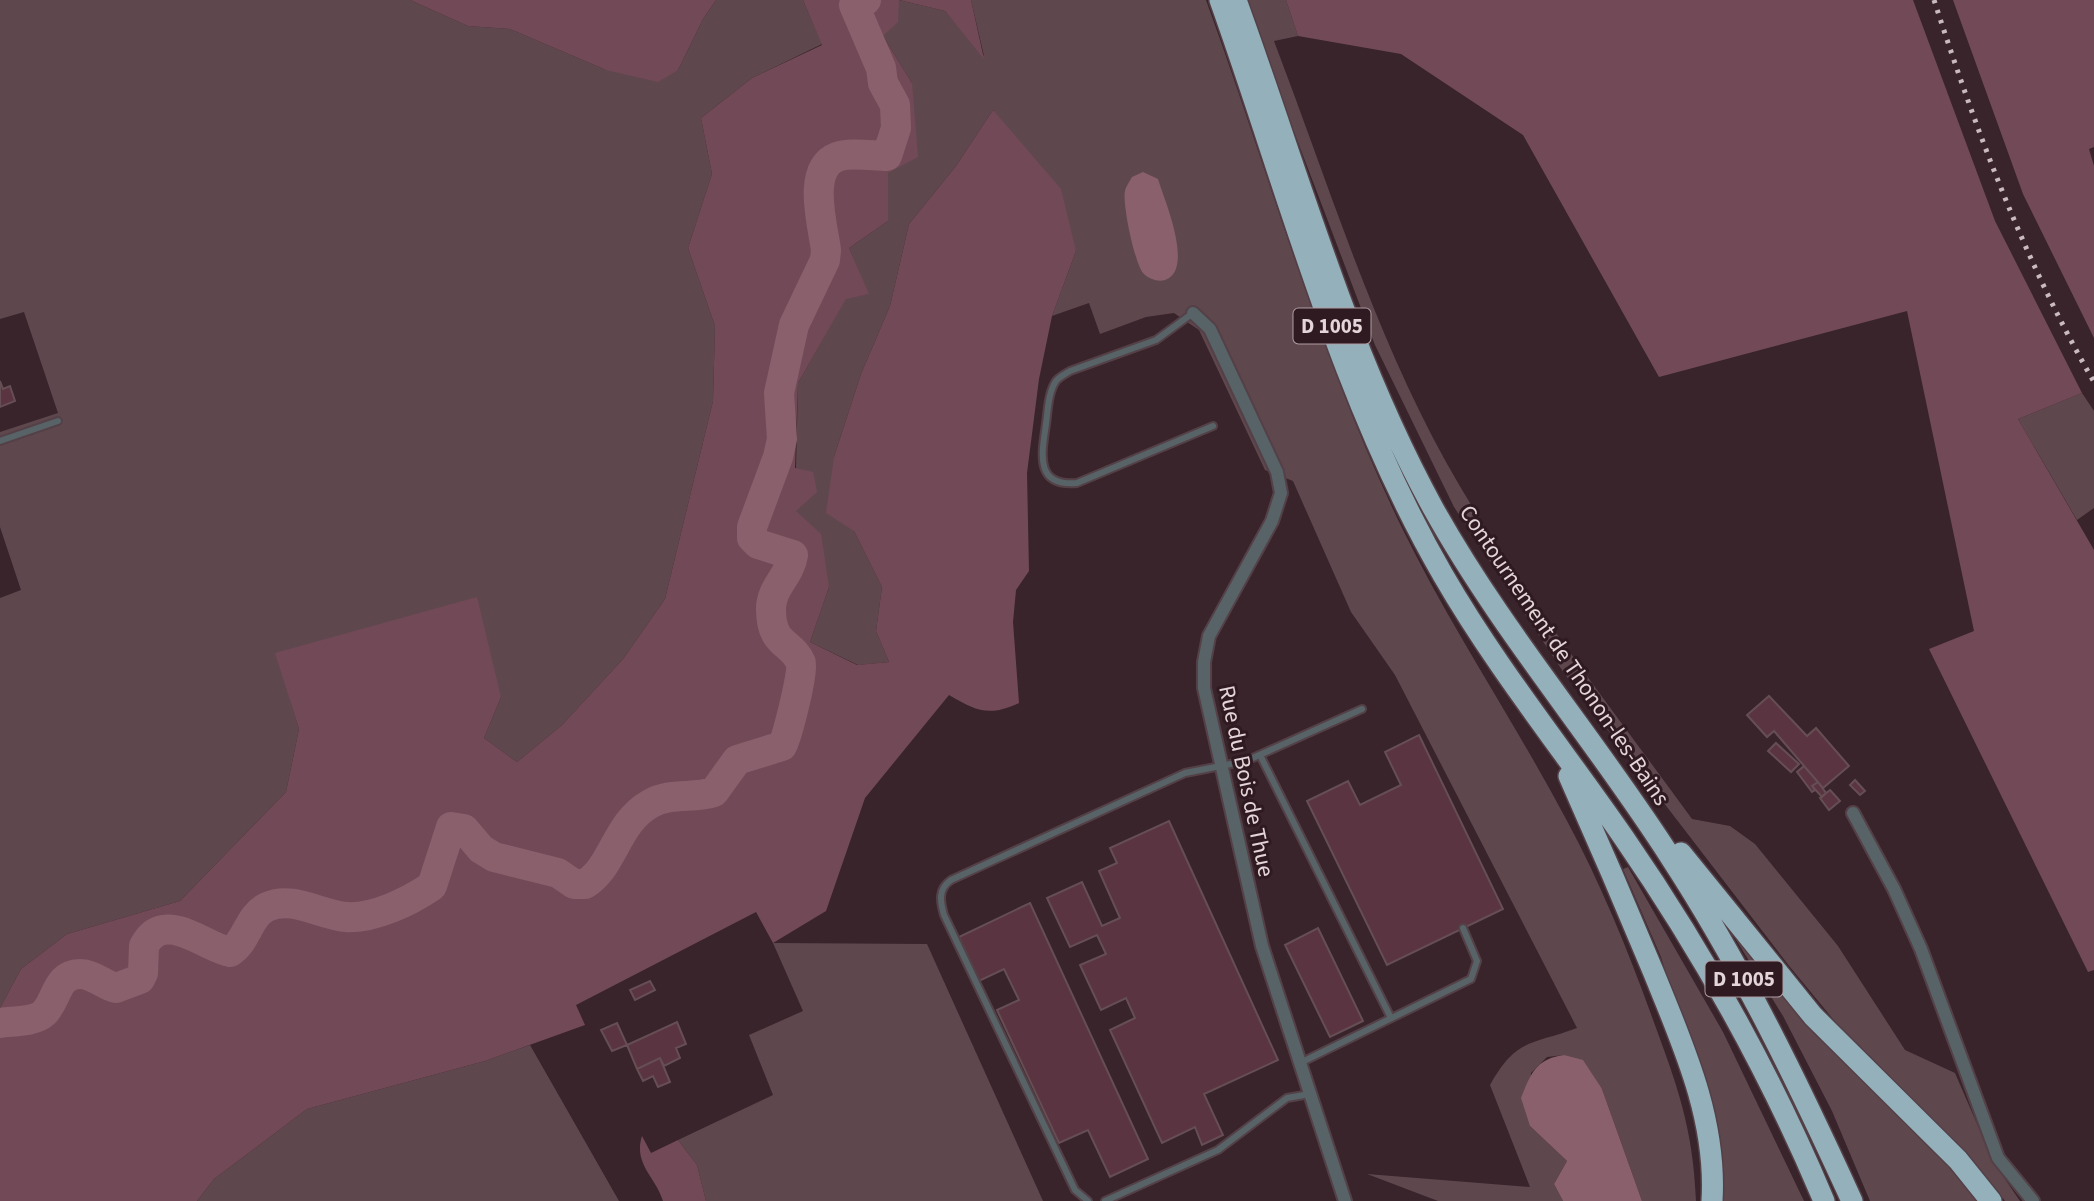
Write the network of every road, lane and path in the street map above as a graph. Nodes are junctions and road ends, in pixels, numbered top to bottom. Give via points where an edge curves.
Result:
1 (1220, 0) edge
2 (1236, 0) edge
3 (1250, 61) junction
4 (1194, 313) joint
5 (58, 421) dead end
6 (1213, 426) dead end
7 (0, 441) edge
8 (1362, 709) dead end
9 (1549, 733) junction
10 (1260, 755) junction
11 (1222, 767) junction
12 (1611, 770) junction
13 (1853, 813) dead end
14 (1463, 928) dead end
15 (1391, 1018) junction
16 (1300, 1063) junction
17 (1310, 1094) junction
18 (1088, 1201) edge
19 (1105, 1201) edge
20 (1345, 1201) edge
21 (1712, 1201) edge
22 (1824, 1201) edge
23 (1852, 1201) edge
24 (1991, 1201) edge
25 (2033, 1201) edge

1 - 3 highway, Contournement de Thonon-les-Bains / D 1005
2 - 3 highway, Contournement de Thonon-les-Bains / D 1005
3 - 9 highway, Contournement de Thonon-les-Bains / D 1005 via 1357,399 1386,466 1445,579
3 - 12 highway, Contournement de Thonon-les-Bains / D 1005 via 1365,363 1409,461 1473,576
4 - 6 lane via 1156,340 1058,379 1051,392 1041,462 1055,480 1077,483
4 - 11 street, Rue du Bois de Thue via 1210,329 1277,472 1281,493 1272,522 1217,619 1205,655 1205,688
5 - 7 lane
8 - 10 lane
9 - 21 highway via 1601,844 1692,1070 1708,1130
9 - 22 highway, Contournement de Thonon-les-Bains / D 1005 via 1626,841 1713,980
10 - 11 lane
10 - 15 lane
11 - 16 street, Rue du Bois de Thue via 1262,946
11 - 18 lane via 1179,775 951,880 942,891 944,915 1075,1190
12 - 23 highway, Contournement de Thonon-les-Bains / D 1005 via 1720,935 1786,1056
12 - 24 highway via 1738,919 1813,1016 1958,1160
13 - 25 street via 1921,949 1998,1158
14 - 15 lane via 1477,958 1474,976
15 - 16 lane
16 - 17 street, Rue du Bois de Thue
17 - 19 lane via 1287,1098 1218,1150
17 - 20 street, Rue du Bois de Thue

